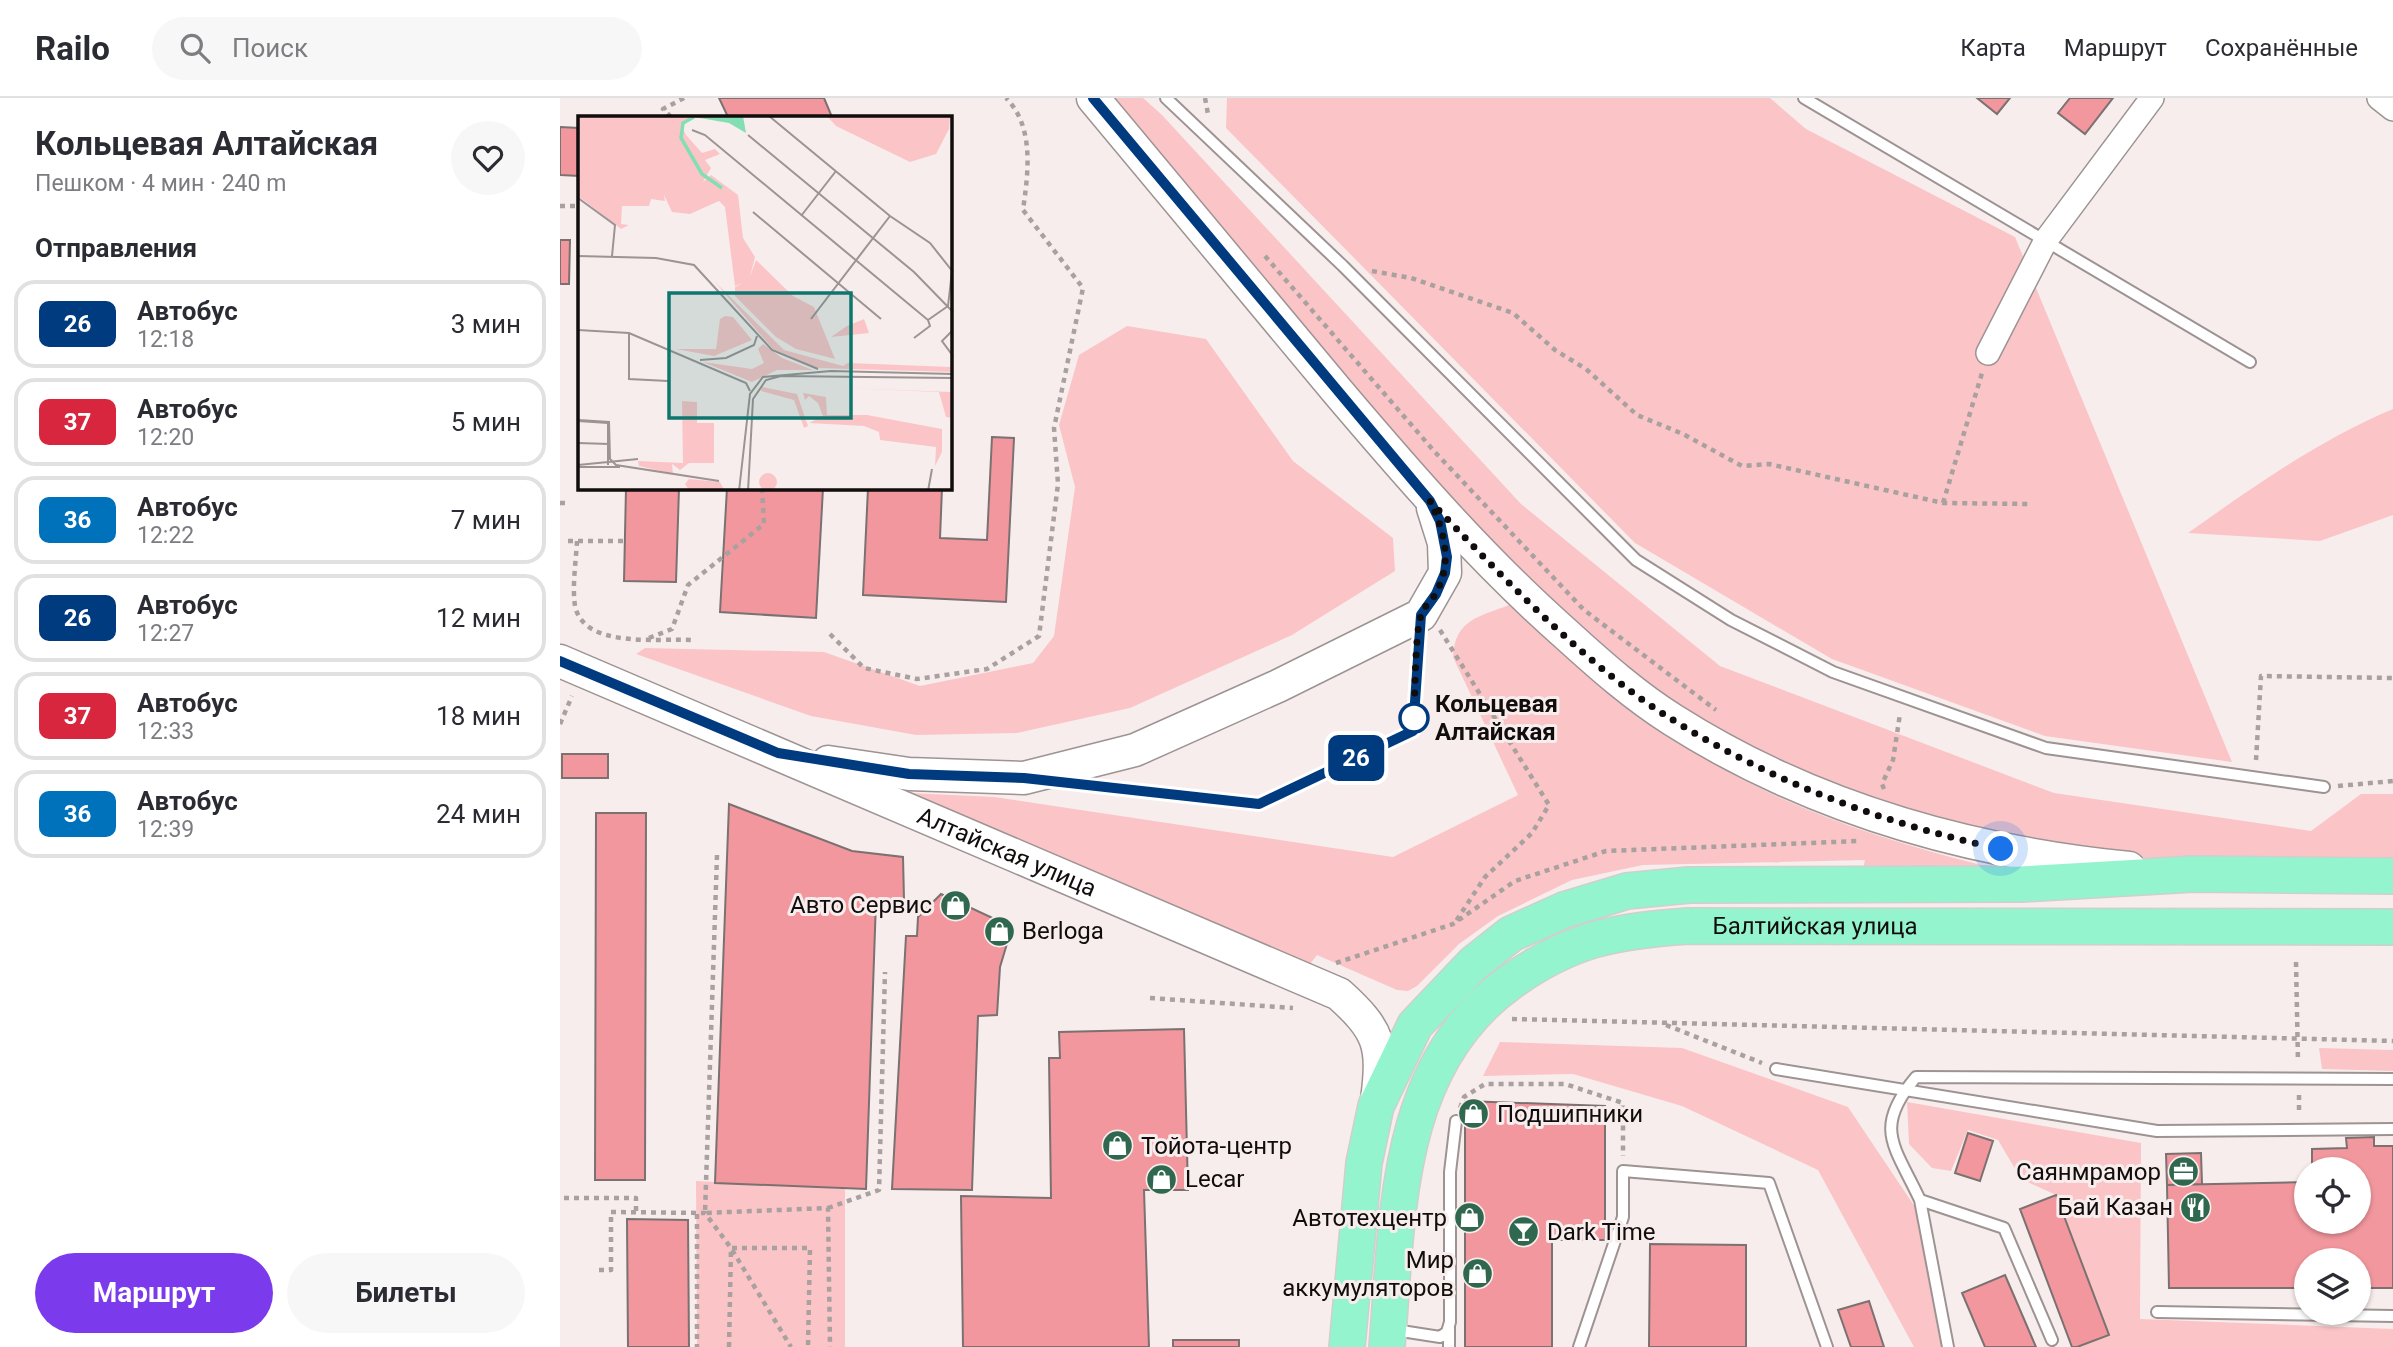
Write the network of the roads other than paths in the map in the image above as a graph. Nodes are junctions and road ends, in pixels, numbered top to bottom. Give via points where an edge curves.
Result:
1 (1093, 98) edge
2 (1166, 98) edge
3 (1804, 98) edge
4 (2152, 98) edge
5 (2379, 98) edge
6 (2393, 109) edge
7 (2046, 240) junction
8 (1988, 353) road end
9 (2250, 362) dead end
10 (1430, 501) junction
11 (1423, 611) junction
12 (560, 661) edge
13 (778, 753) junction
14 (1024, 778) junction
15 (2324, 787) road end
16 (2193, 874) junction
17 (2393, 876) edge
18 (2393, 927) edge
19 (1776, 1069) road end
20 (2393, 1079) edge
21 (1904, 1091) junction
22 (1376, 1106) junction
23 (1456, 1121) road end
24 (2393, 1129) edge
25 (1920, 1200) junction
26 (2157, 1312) dead end
27 (2393, 1316) edge
28 (1450, 1322) junction
29 (1388, 1338) edge
30 (2052, 1340) dead end
31 (1347, 1347) edge
32 (1449, 1347) edge
33 (1579, 1347) edge
34 (1827, 1347) edge
35 (1948, 1347) edge

1 - 10 main road
2 - 15 lane via 1343,266 1636,560 1731,620 1833,672 2046,748
3 - 7 lane
4 - 7 street
5 - 6 street
7 - 8 street
7 - 9 lane
10 - 11 main road via 1440,521 1447,557 1445,573
10 - 16 main road via 1512,586 1601,666 1671,719 1749,763 1872,816 1939,835 2022,854
11 - 14 main road via 1278,686 1135,750
11 - 14 lane via 1413,731 1259,804
12 - 13 main road, Алтайская улица
13 - 14 main road via 909,774
13 - 22 main road, Алтайская улица via 1339,994 1364,1016 1377,1038 1381,1065
16 - 17 main road, Балтийская улица
16 - 22 main road, Балтийская улица via 2021,884 1689,885 1627,891 1564,910 1511,934 1473,964 1415,1025
18 - 29 main road, Балтийская улица via 1688,926 1636,929 1581,942 1534,965 1495,993 1447,1046 1418,1106 1405,1160
19 - 21 lane
20 - 21 lane via 1916,1077
21 - 24 lane via 2158,1131
21 - 25 lane via 1892,1111 1889,1134
22 - 31 main road, Балтийская улица via 1364,1163
23 - 28 lane via 1450,1172
25 - 30 lane via 2004,1228
25 - 35 lane
26 - 27 lane
28 - 29 lane via 1440,1336
28 - 32 lane
33 - 34 lane via 1623,1217 1623,1171 1769,1183

